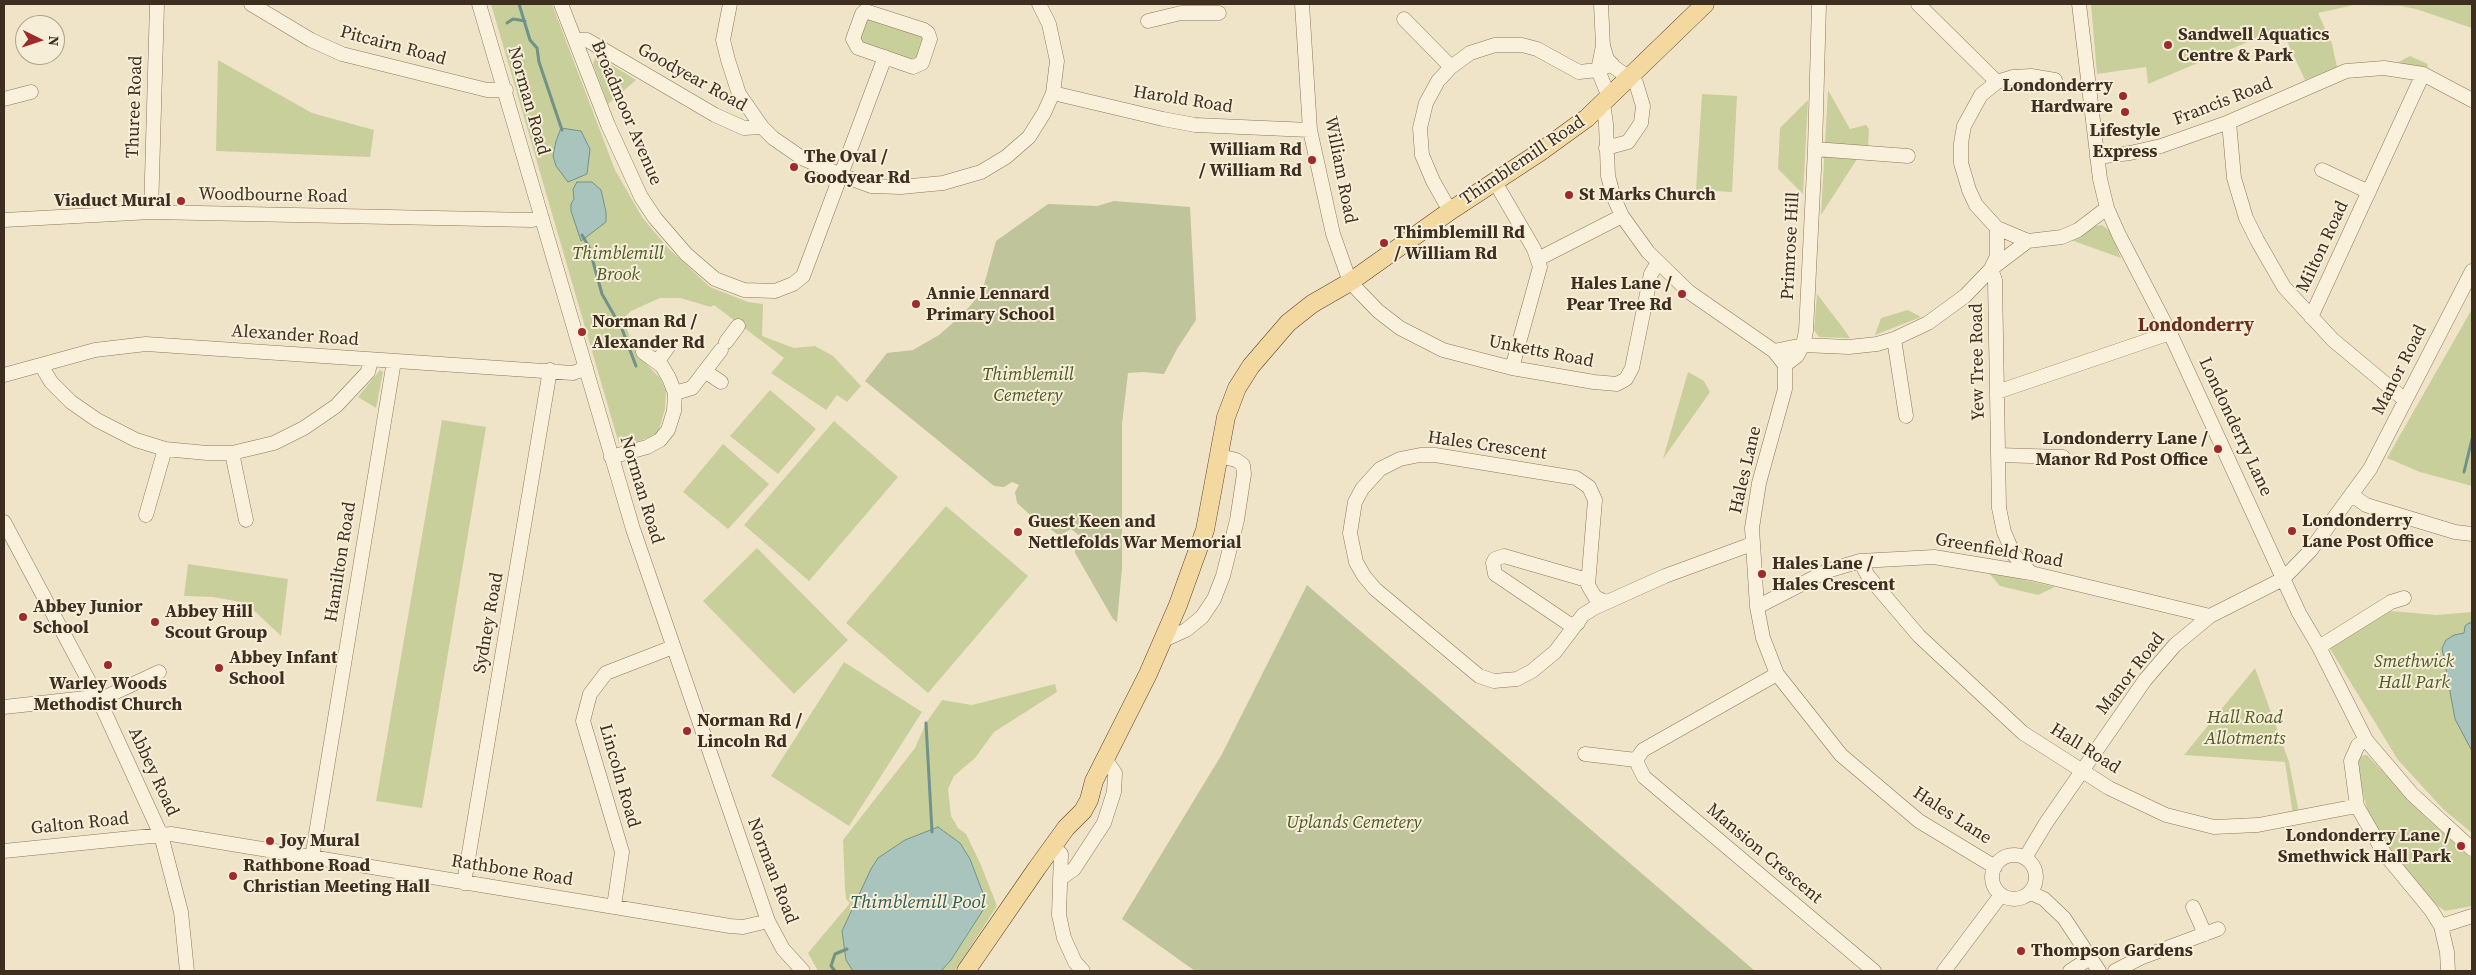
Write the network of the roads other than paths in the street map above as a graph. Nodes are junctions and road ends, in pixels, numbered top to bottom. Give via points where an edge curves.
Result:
1 (157, 4) edge
2 (251, 4) edge
3 (479, 4) edge
4 (561, 4) edge
5 (730, 4) edge
6 (1039, 4) edge
7 (1302, 4) edge
8 (1600, 4) edge
9 (1705, 4) edge
10 (1819, 4) edge
11 (1918, 4) edge
12 (2079, 4) edge
13 (1181, 8) edge
14 (1219, 13) dead end
15 (1404, 19) dead end
16 (1148, 21) dead end
17 (575, 40) junction
18 (1604, 46) junction
19 (884, 58) junction
20 (1612, 64) junction
21 (1451, 67) junction
22 (1598, 70) junction
23 (2423, 74) junction
24 (1629, 78) junction
25 (2055, 80) dead end
26 (1997, 82) junction
27 (506, 90) junction
28 (31, 92) dead end
29 (1054, 93) junction
30 (4, 99) edge
31 (1606, 100) junction
32 (2472, 100) edge
33 (1587, 118) junction
34 (2230, 122) junction
35 (762, 127) junction
36 (1310, 130) junction
37 (1606, 146) junction
38 (1815, 149) junction
39 (1908, 156) dead end
40 (2097, 157) junction
41 (2322, 170) dead end
42 (841, 175) junction
43 (1495, 182) junction
44 (2369, 192) junction
45 (2106, 208) junction
46 (1450, 211) junction
47 (151, 212) junction
48 (1622, 216) junction
49 (542, 218) junction
50 (4, 220) edge
51 (1996, 228) junction
52 (2028, 241) junction
53 (1538, 260) junction
54 (1658, 262) junction
55 (1991, 269) junction
56 (2472, 271) edge
57 (1350, 282) junction
58 (2312, 317) junction
59 (738, 326) dead end
60 (2170, 333) junction
61 (1894, 339) junction
62 (1803, 345) junction
63 (668, 347) dead end
64 (1774, 351) junction
65 (643, 352) dead end
66 (371, 360) junction
67 (394, 361) junction
68 (657, 362) junction
69 (41, 365) junction
70 (1785, 366) junction
71 (586, 368) junction
72 (1512, 368) junction
73 (550, 370) junction
74 (706, 372) junction
75 (4, 375) edge
76 (722, 382) dead end
77 (1997, 392) junction
78 (675, 393) junction
79 (2405, 400) junction
80 (1906, 416) dead end
81 (165, 449) junction
82 (232, 453) junction
83 (1220, 456) junction
84 (1998, 456) junction
85 (611, 457) junction
86 (2063, 457) dead end
87 (2352, 496) junction
88 (146, 515) dead end
89 (246, 520) dead end
90 (4, 522) edge
91 (2472, 534) edge
92 (1752, 544) junction
93 (1860, 561) junction
94 (2030, 573) junction
95 (2283, 579) junction
96 (1588, 583) junction
97 (2404, 598) dead end
98 (1606, 602) junction
99 (1757, 608) junction
100 (2210, 616) junction
101 (1581, 619) junction
102 (1164, 640) junction
103 (673, 647) junction
104 (2319, 647) junction
105 (159, 672) dead end
106 (1778, 674) junction
107 (99, 700) junction
108 (4, 707) edge
109 (2366, 740) junction
110 (1585, 754) dead end
111 (1105, 760) junction
112 (1636, 760) junction
113 (2082, 772) junction
114 (2357, 806) junction
115 (161, 834) junction
116 (1053, 847) junction
117 (2472, 849) edge
118 (4, 851) edge
119 (312, 858) junction
120 (2025, 858) junction
121 (1995, 867) junction
122 (1060, 879) junction
123 (464, 883) junction
124 (2031, 892) junction
125 (2001, 895) junction
126 (614, 906) junction
127 (2193, 908) dead end
128 (2472, 916) edge
129 (768, 921) junction
130 (2440, 926) junction
131 (2090, 958) junction
132 (187, 971) edge
133 (803, 971) edge
134 (966, 971) edge
135 (1083, 971) edge
136 (1874, 971) edge
137 (1944, 971) edge
138 (2070, 971) edge
139 (2099, 971) edge
140 (2116, 971) edge
141 (2448, 971) edge

1 - 47 street, Thuree Road
2 - 27 street, Pitcairn Road via 311,40 342,54 487,90
3 - 27 street, Norman Road
4 - 17 street, Broadmoor Avenue
5 - 35 street via 723,40 728,60 740,94
6 - 29 street via 1049,24 1057,61
7 - 36 street, William Road
8 - 18 street
9 - 24 main road, Thimblemill Road
10 - 38 street, Primrose Hill
11 - 26 street
12 - 40 street, Londonderry Lane
13 - 14 street
13 - 16 street
15 - 21 street
17 - 35 street, Goodyear Road via 587,40 715,115 744,128
17 - 42 street, Broadmoor Avenue via 611,133 641,197 686,254 728,286 775,291 803,276
18 - 20 street
18 - 22 street
19 - 19 street via 855,45 853,39 865,11 928,33 930,39 918,66 913,68
19 - 42 street, Broadmoor Avenue
20 - 22 street
20 - 24 street
21 - 22 street via 1470,53 1495,46 1522,46 1537,49 1579,72
21 - 46 street via 1438,81 1426,103 1420,128 1422,155
22 - 31 street
23 - 32 street, Francis Road
23 - 34 street, Francis Road via 2384,68 2346,71
23 - 44 street, Milton Road
24 - 31 main road, Thimblemill Road
24 - 37 street via 1641,93 1641,124 1628,142
25 - 26 street via 2031,76
26 - 51 street via 1981,94 1964,126 1961,158 1976,205
27 - 49 street, Norman Road
28 - 30 street
29 - 36 street, Harold Road via 1195,125
29 - 42 street, Goodyear Road via 1029,137 1006,157 980,172 943,183 900,187 871,186
31 - 33 main road, Thimblemill Road
31 - 37 street
33 - 37 street via 1598,129
33 - 43 main road, Thimblemill Road
34 - 40 street, Francis Road via 2161,146
34 - 58 street via 2234,178 2246,218 2284,287
35 - 42 street, Goodyear Road via 802,158
36 - 57 street, William Road via 1333,234
37 - 48 street via 1608,176
38 - 39 street
38 - 62 street, Primrose Hill
40 - 45 street, Londonderry Lane
41 - 44 street, Milton Road
43 - 46 main road, Thimblemill Road
43 - 53 street
44 - 58 street, Milton Road
45 - 52 street via 2078,230 2062,237
45 - 60 street, Londonderry Lane
46 - 57 main road, Thimblemill Road
47 - 49 street, Woodbourne Road
47 - 50 street, Woodbourne Road
48 - 53 street
48 - 54 street
49 - 71 street, Norman Road
51 - 52 street
51 - 55 street via 1997,256
52 - 55 street
53 - 72 street via 1540,267
54 - 64 street via 1689,292
54 - 72 street, Unketts Road via 1651,274 1632,368 1626,379 1617,384 1594,382
55 - 61 street via 1965,296 1928,323
55 - 77 street, Yew Tree Road via 1995,280
56 - 79 street, Manor Road
57 - 72 street, Unketts Road via 1378,311 1420,340 1443,350
57 - 83 main road, Thimblemill Road via 1275,349 1246,390 1224,435
58 - 79 street via 2333,340
59 - 74 street
60 - 77 street
60 - 95 street, Londonderry Lane
61 - 62 street via 1849,347
61 - 80 street
62 - 64 street
62 - 70 street via 1797,356
63 - 68 street
64 - 70 street
65 - 68 street
66 - 67 street, Alexander Road
66 - 69 street, Alexander Road via 146,344 95,350
66 - 82 street via 368,372 336,406 304,428 274,443
67 - 73 street, Alexander Road
67 - 119 street, Hamilton Road
68 - 78 street via 666,372
69 - 75 street, Alexander Road
69 - 81 street via 51,382 71,402 97,420 136,440
70 - 92 street, Hales Lane via 1785,389 1756,500
71 - 73 street, Alexander Road via 573,372
71 - 85 street, Norman Road
73 - 123 street, Sydney Road
74 - 76 street
74 - 78 street via 692,388
77 - 84 street, Yew Tree Road
78 - 85 street via 674,411 664,436 647,447
79 - 87 street, Manor Road via 2370,469
81 - 82 street
81 - 88 street
82 - 89 street
83 - 102 main road, Thimblemill Road via 1205,530
83 - 102 street via 1243,465 1244,474 1223,576 1202,617 1186,630
84 - 86 street
84 - 94 street, Yew Tree Road via 1999,508 2004,532 2014,555
85 - 103 street, Norman Road
87 - 91 street via 2366,504 2455,532
87 - 95 street, Manor Road via 2310,551
90 - 107 street, Abbey Road
92 - 98 street, Hales Crescent
92 - 99 street, Hales Lane
93 - 94 street, Greenfield Road via 1934,557
93 - 99 street, Greenfield Road via 1827,571
93 - 113 street, Hall Road via 1868,576 1919,636 2023,733
94 - 100 street, Greenfield Road
95 - 100 street, Manor Road
95 - 104 street, Londonderry Lane
96 - 98 street via 1595,597
96 - 101 street, Hales Crescent
96 - 101 street via 1504,556 1492,564 1495,574 1569,624
96 - 101 street, Hales Crescent via 1595,500 1588,487 1576,478 1420,454 1400,458 1380,469 1355,502 1350,533 1356,562 1364,576 1375,589 1479,676 1502,682 1525,676 1555,652
97 - 104 street via 2391,602
98 - 101 street, Hales Crescent
99 - 106 street, Hales Lane via 1763,638
100 - 113 street, Manor Road via 2175,645 2145,680
102 - 111 main road, Thimblemill Road
103 - 126 street, Lincoln Road via 606,674 590,694 583,721 622,852
103 - 129 street, Norman Road
104 - 109 street, Londonderry Lane
105 - 107 street
106 - 112 street via 1643,750
106 - 121 street, Hales Lane via 1841,755 1919,822
107 - 108 street via 86,698
107 - 115 street, Abbey Road
109 - 114 street via 2358,745 2351,761
109 - 117 street, Londonderry Lane via 2412,794
110 - 112 street
111 - 116 main road, Thimblemill Road via 1083,811
111 - 122 street via 1115,773 1114,792 1104,823 1074,869
112 - 136 street, Mansion Crescent via 1644,777
113 - 114 street, Hall Road via 2166,815 2214,827 2258,825
113 - 120 street, Manor Road
114 - 130 street via 2384,853
115 - 118 street, Galton Road
115 - 119 street, Rathbone Road
115 - 132 street, Abbey Road via 181,912
116 - 122 street via 1061,854
116 - 134 main road, Thimblemill Road
119 - 123 street, Rathbone Road
120 - 121 street via 2012,856 1999,861
120 - 124 street via 2036,874
121 - 125 street via 1994,885
122 - 135 street via 1059,915 1064,938
123 - 126 street, Rathbone Road
124 - 125 street via 2019,899
124 - 131 street via 2044,899 2064,918
125 - 137 street
126 - 129 street, Rathbone Road via 743,927
127 - 140 street via 2212,932 2140,958
128 - 130 street
129 - 133 street, Norman Road via 783,949
130 - 141 street via 2448,952
131 - 138 street
131 - 139 street

